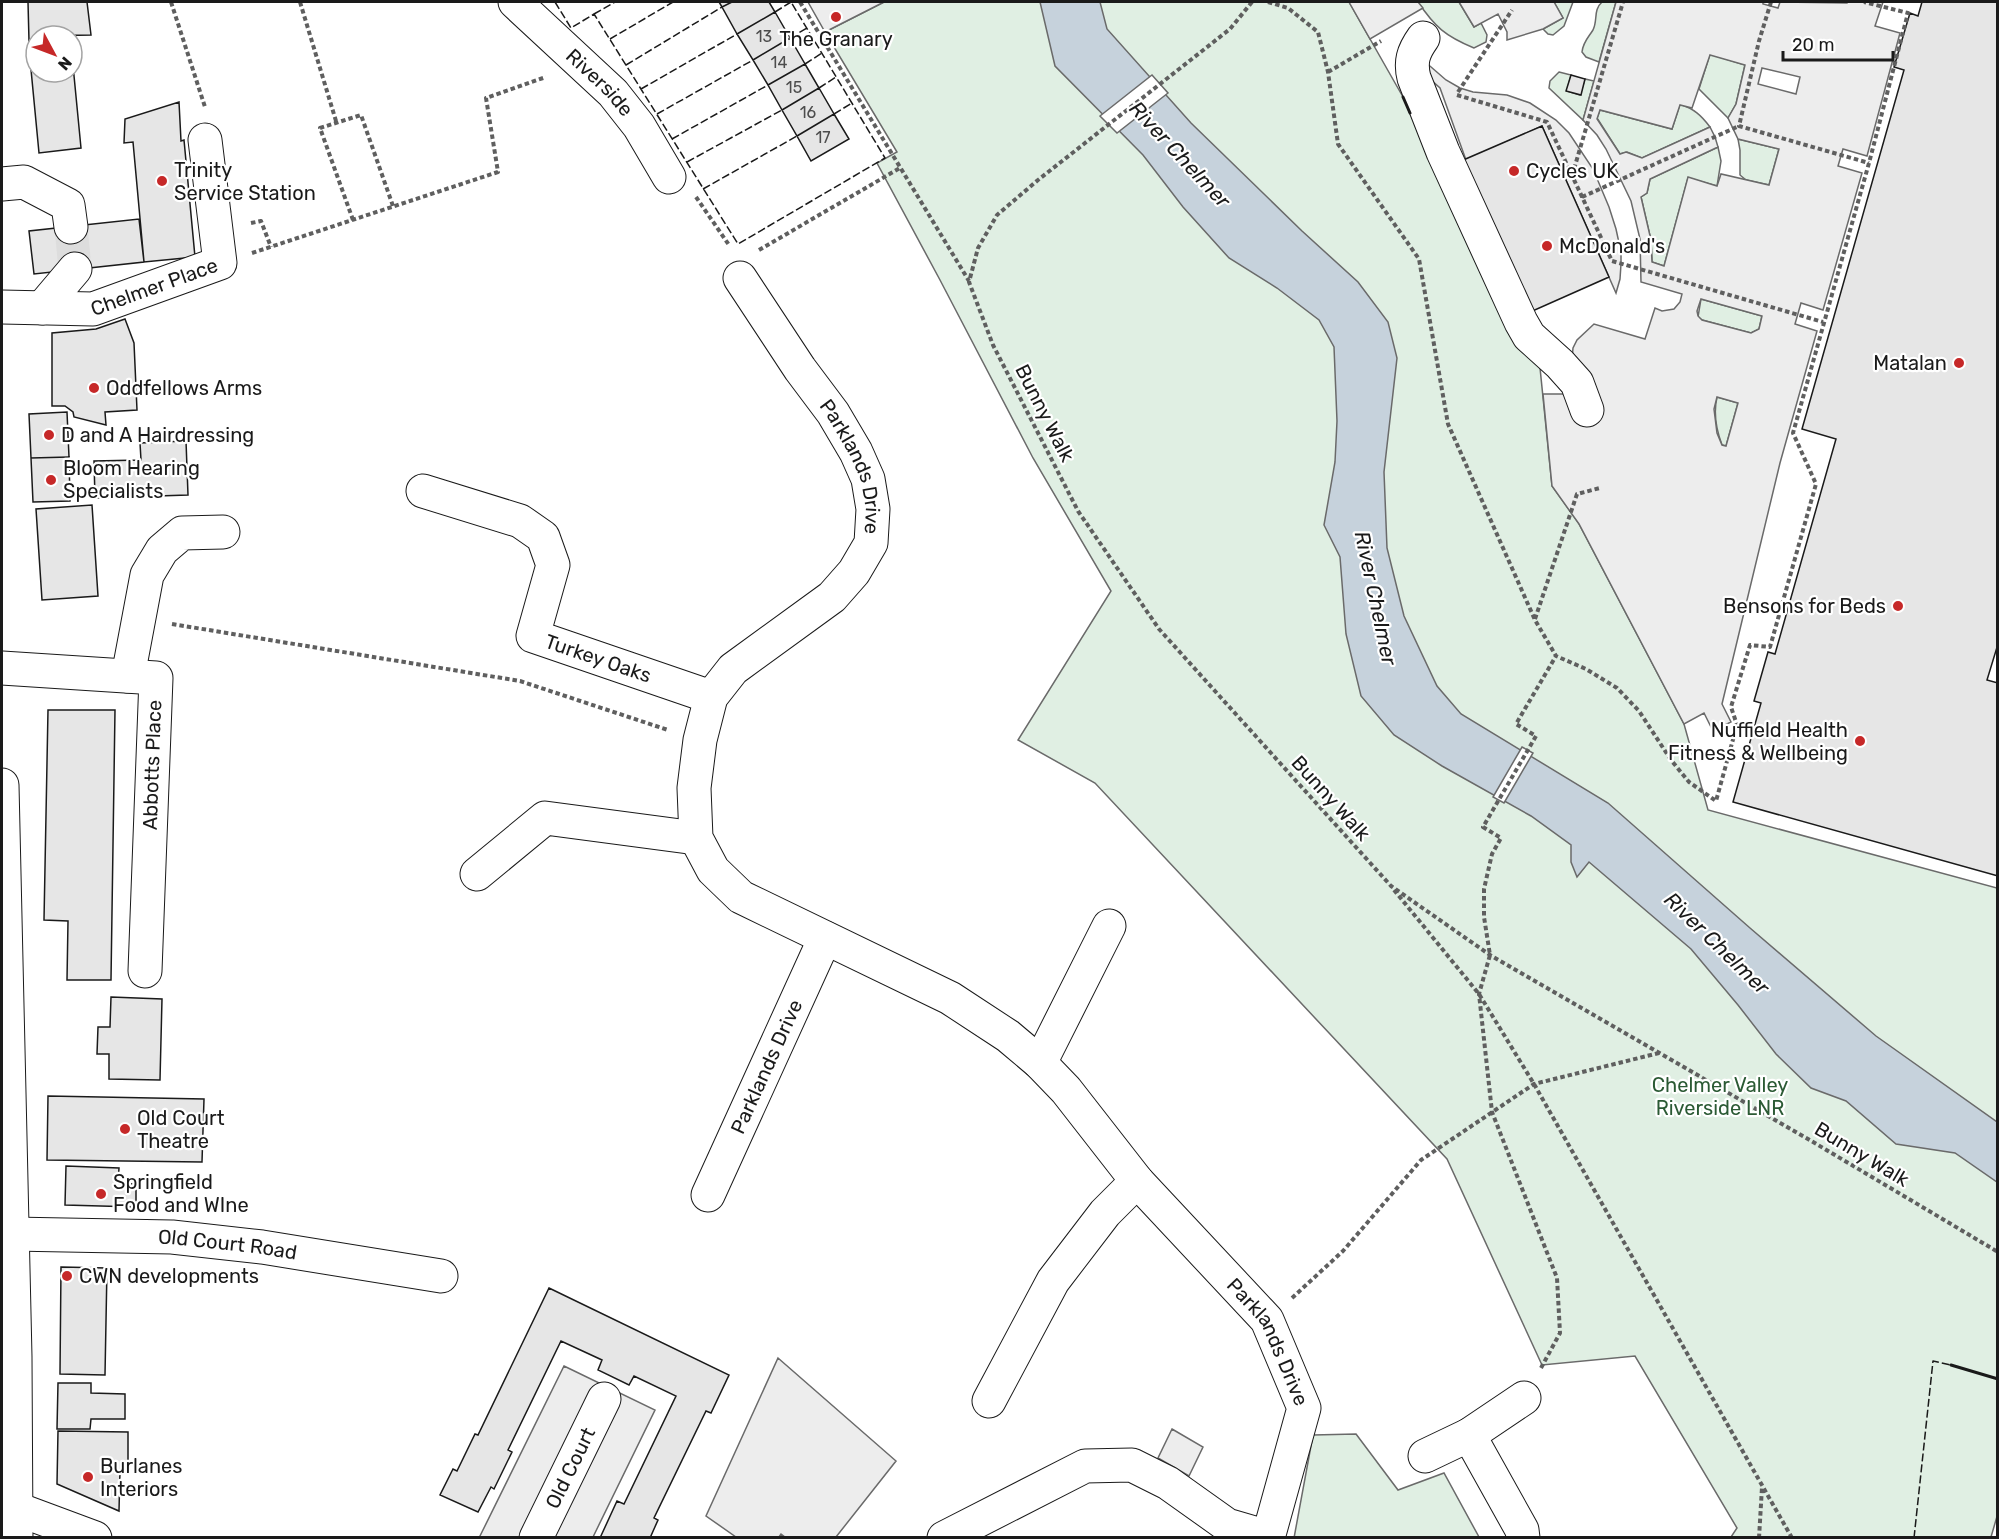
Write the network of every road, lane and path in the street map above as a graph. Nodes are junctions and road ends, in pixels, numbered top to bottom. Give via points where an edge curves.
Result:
1 (300, 2) edge
2 (515, 2) edge
3 (800, 2) edge
4 (1252, 2) edge
5 (1268, 2) edge
6 (1623, 2) edge
7 (1771, 2) edge
8 (1864, 2) edge
9 (1512, 10) dead end
10 (1418, 48) joint
11 (583, 63) junction
12 (1328, 72) junction
13 (336, 121) junction
14 (1739, 126) junction
15 (205, 140) dead end
16 (1869, 163) junction
17 (901, 168) junction
18 (1572, 176) junction
19 (669, 177) joint
20 (2, 184) edge
21 (1582, 197) junction
22 (393, 206) junction
23 (353, 220) junction
24 (71, 226) tunnel mouth
25 (741, 261) junction
26 (219, 263) junction
27 (75, 269) dead end
28 (969, 282) junction
29 (2, 307) edge
30 (42, 308) junction
31 (1823, 322) junction
32 (1587, 410) dead end
33 (1600, 488) dead end
34 (423, 491) dead end
35 (223, 532) dead end
36 (1535, 620) junction
37 (167, 623) dead end
38 (1556, 656) junction
39 (2, 668) edge
40 (128, 676) junction
41 (711, 698) junction
42 (700, 740) junction
43 (2, 785) edge
44 (696, 838) junction
45 (477, 874) dead end
46 (1390, 886) junction
47 (1109, 926) dead end
48 (4, 938) edge
49 (825, 938) junction
50 (1490, 955) junction
51 (145, 971) dead end
52 (1479, 994) junction
53 (1659, 1053) junction
54 (1040, 1063) junction
55 (1534, 1084) junction
56 (1492, 1112) junction
57 (1137, 1181) junction
58 (708, 1196) dead end
59 (12, 1234) junction
60 (1998, 1252) edge
61 (441, 1276) dead end
62 (1267, 1320) junction
63 (1524, 1398) joint
64 (604, 1399) dead end
65 (989, 1401) dead end
66 (8, 1409) edge
67 (1468, 1435) junction
68 (1425, 1456) dead end
69 (1762, 1486) junction
70 (17, 1523) edge
71 (1268, 1537) edge
72 (95, 1538) edge
73 (536, 1538) edge
74 (944, 1538) edge
75 (1523, 1538) edge
76 (1759, 1538) edge
77 (1792, 1538) edge

1 - 13 path
2 - 11 street, Riverside
3 - 17 path, Bunny Walk
4 - 28 path via 1230,29 997,215 978,248
5 - 12 path via 1288,8 1318,32
6 - 18 path
7 - 14 path
8 - 16 path via 1908,13
9 - 18 path via 1456,95 1547,122
10 - 12 path via 1391,36
10 - 32 street via 1414,78 1443,152 1521,322 1529,336 1577,383
11 - 19 street, Riverside via 639,126
11 - 22 path via 486,98 498,172
12 - 36 path via 1338,144 1419,259 1448,424
13 - 22 path via 361,115
13 - 23 path via 320,128
14 - 16 path
14 - 21 path
15 - 26 street, Chelmer Place
16 - 31 path
17 - 25 path
17 - 28 path, Bunny Walk
18 - 21 path
19 - 25 path via 693,193
20 - 24 street via 24,183 68,206
21 - 31 path via 1612,261
22 - 23 path
23 - 26 path
25 - 41 street, Parklands Drive via 800,369 856,452 868,479 873,509 871,543 854,572 832,597 733,669
26 - 30 street, Chelmer Place via 93,309
27 - 30 street
28 - 46 path, Bunny Walk via 993,345 1078,511 1125,580 1159,628
29 - 30 street, Chelmer Place
31 - 38 path via 1792,433 1816,484 1770,647 1750,645 1731,707 1737,725 1716,801 1689,782 1639,711 1617,688
33 - 36 path via 1577,494
34 - 41 street, Turkey Oaks via 520,521 543,537 553,565 533,636
35 - 40 street via 182,533 162,550 147,575
36 - 38 path
37 - 42 path via 520,681
38 - 50 path via 1516,724 1536,735 1483,827 1501,838 1492,854 1484,889
39 - 40 street, Abbotts Place
40 - 51 street, Abbotts Place via 156,678
41 - 42 street, Parklands Drive
42 - 44 street, Parklands Drive via 694,788
43 - 48 street
44 - 45 street via 545,818
44 - 49 street, Parklands Drive via 713,870 741,897
46 - 50 path, Bunny Walk
46 - 52 path
47 - 54 street
48 - 59 street
49 - 54 street, Parklands Drive via 950,998 1008,1035
49 - 58 street, Parklands Drive
50 - 52 path
50 - 53 path, Bunny Walk
52 - 55 path
52 - 56 path
53 - 55 path
53 - 60 path, Bunny Walk
54 - 57 street, Parklands Drive
55 - 56 path
55 - 69 path
56 - 62 path via 1421,1160 1343,1251
56 - 63 path via 1557,1278 1560,1333
57 - 62 street, Parklands Drive
57 - 65 street via 1105,1213 1053,1281
59 - 61 street, Old Court Road via 172,1237
59 - 66 street
62 - 71 street, Parklands Drive via 1304,1408
63 - 67 street
64 - 73 street, Old Court
66 - 70 street
67 - 68 street
67 - 75 street
69 - 76 path
69 - 77 path
70 - 72 street
71 - 74 street via 1227,1525 1172,1476 1132,1465 1084,1466

